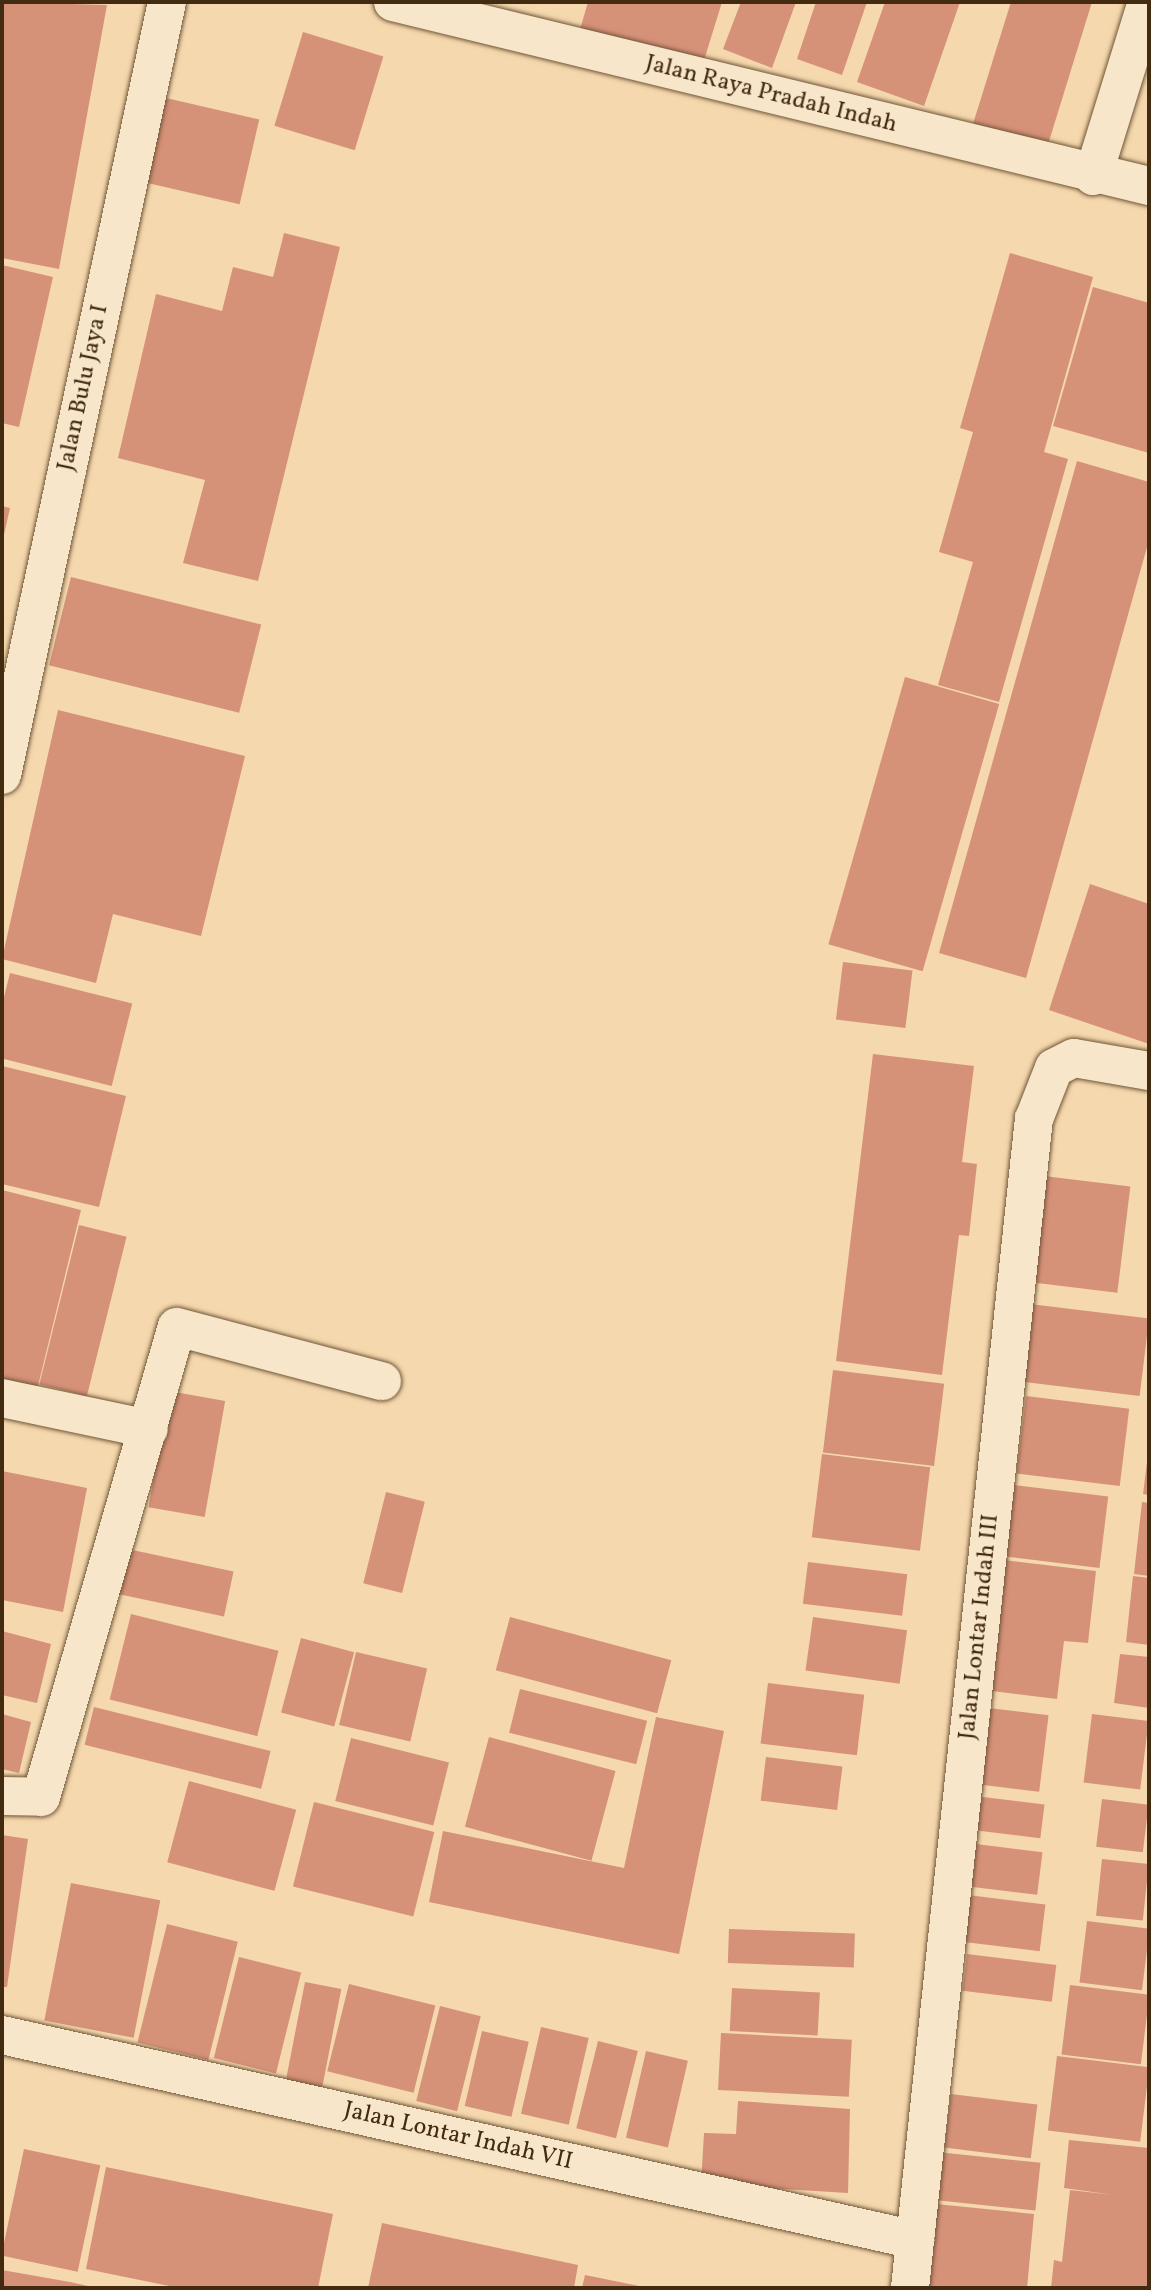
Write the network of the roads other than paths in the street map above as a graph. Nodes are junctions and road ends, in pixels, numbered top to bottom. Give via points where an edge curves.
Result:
1 (167, 2) edge
2 (393, 2) edge
3 (1147, 2) edge
4 (1093, 176) junction
5 (1149, 186) edge
6 (2, 775) edge
7 (1149, 1072) edge
8 (382, 1381) dead end
9 (2, 1398) edge
10 (149, 1429) junction
11 (2, 1796) edge
12 (2, 2035) edge
13 (915, 2240) junction
14 (910, 2288) edge

1 - 6 street, Jalan Bulu Jaya I
2 - 4 street, Jalan Raya Pradah Indah
3 - 4 street
4 - 5 street, Jalan Raya Pradah Indah
7 - 13 street, Jalan Lontar Indah III via 1074,1058 1054,1068 1034,1119
8 - 10 street via 177,1327
9 - 10 street
10 - 11 street via 41,1797
12 - 13 street, Jalan Lontar Indah VII
13 - 14 street, Jalan Lontar Indah III

